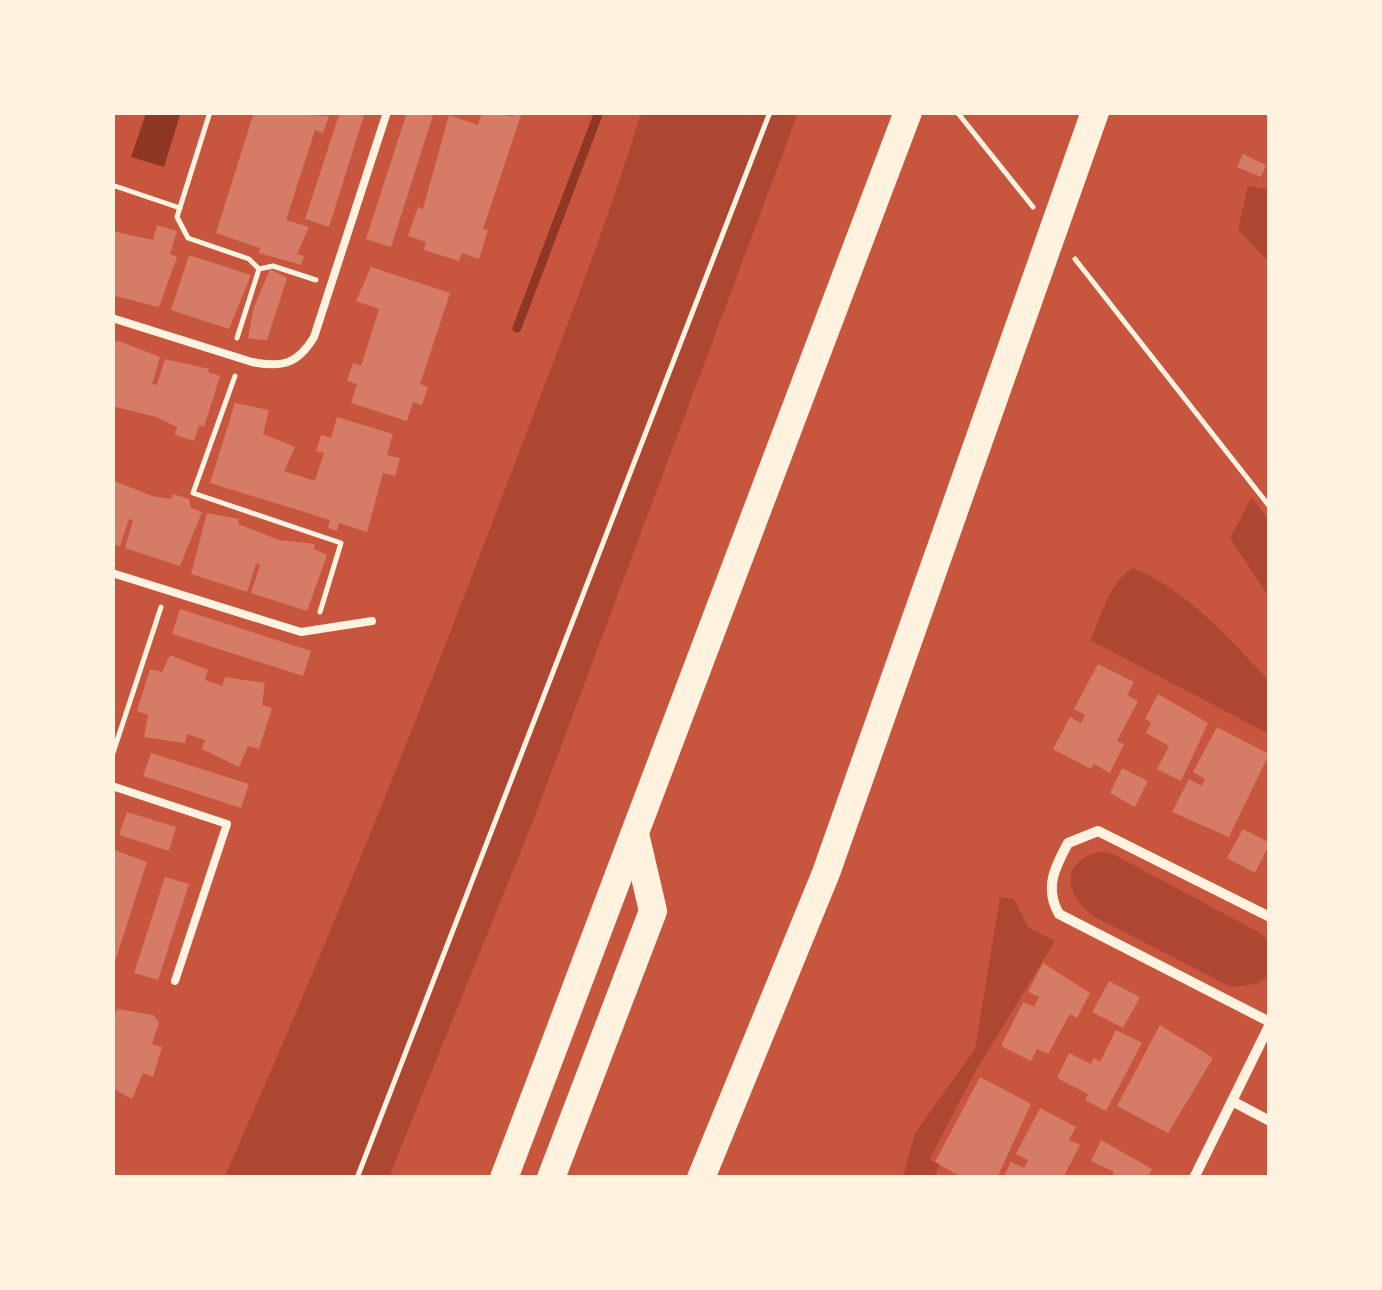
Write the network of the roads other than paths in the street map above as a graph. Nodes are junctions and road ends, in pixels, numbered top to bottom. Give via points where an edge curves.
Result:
1 (386, 112) edge
2 (908, 112) edge
3 (1095, 112) edge
4 (112, 318) edge
5 (112, 573) edge
6 (372, 621) dead end
7 (112, 786) edge
8 (636, 838) junction
9 (1270, 918) edge
10 (176, 981) dead end
11 (1270, 1023) edge
12 (1232, 1101) junction
13 (1270, 1120) edge
14 (504, 1178) edge
15 (550, 1178) edge
16 (702, 1178) edge
17 (1194, 1178) edge

1 - 4 lane via 331,285 305,352 292,364 236,358
2 - 8 highway
3 - 16 highway via 826,873
5 - 6 lane via 314,634
7 - 10 lane via 227,824
8 - 14 highway
8 - 15 highway via 653,911
9 - 11 street via 1098,831 1068,842 1050,892 1059,914
11 - 12 street
12 - 13 street
12 - 17 street

